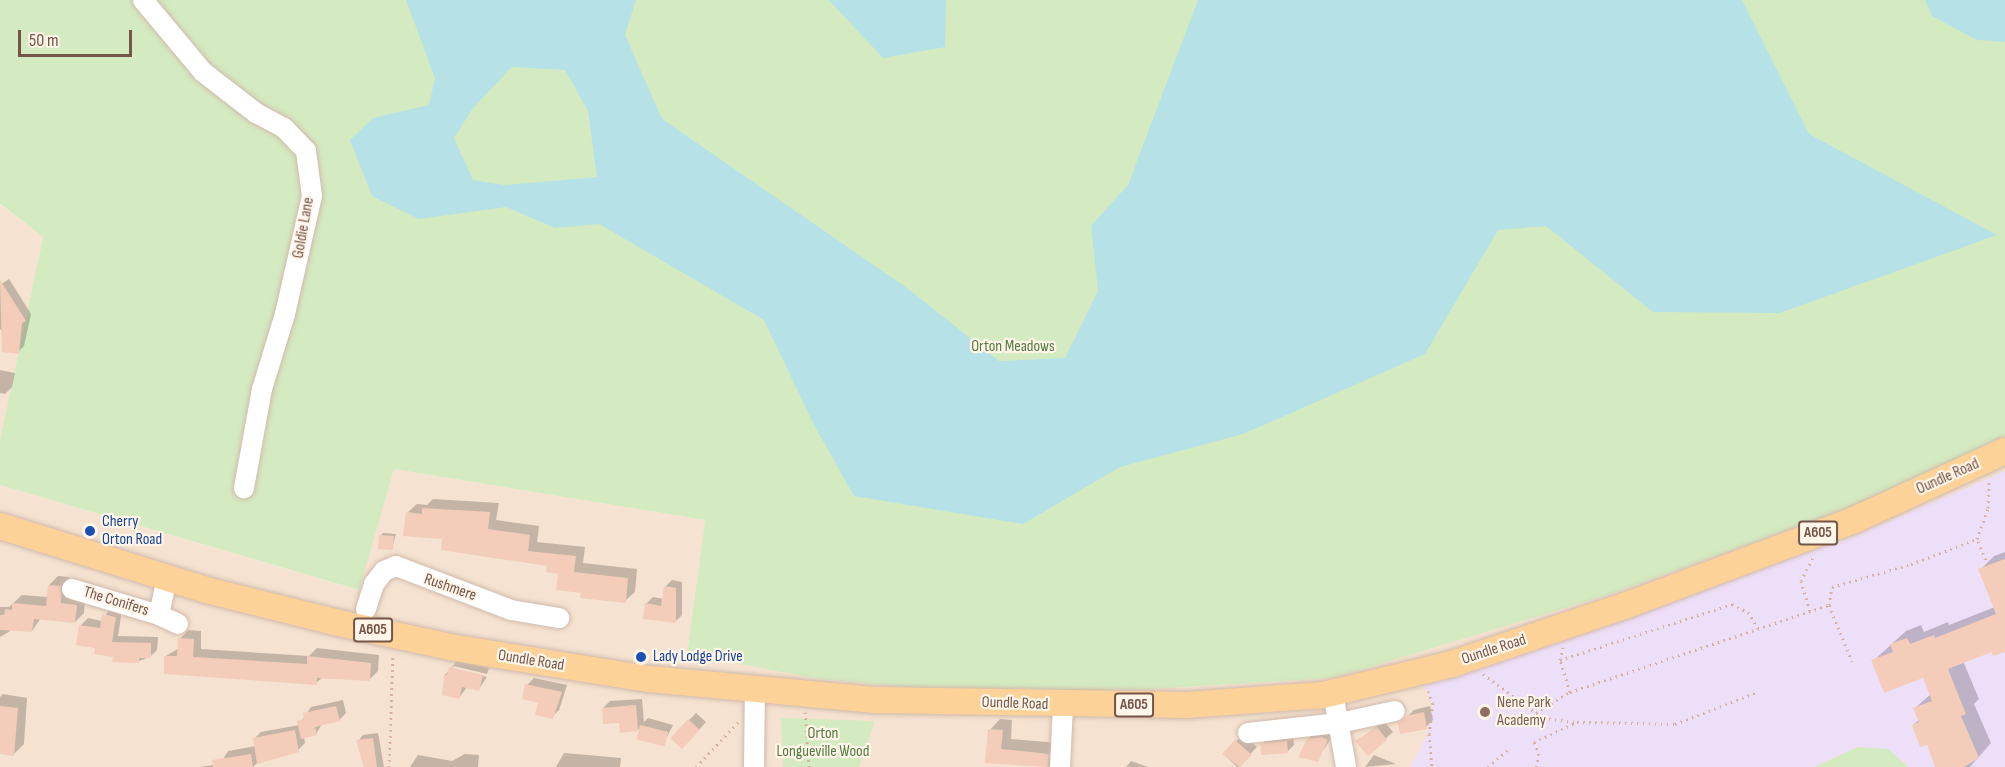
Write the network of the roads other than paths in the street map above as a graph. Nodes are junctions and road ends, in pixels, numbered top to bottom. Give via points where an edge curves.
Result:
1 (143, 0) edge
2 (2001, 462) edge
3 (244, 488) dead end
4 (0, 526) edge
5 (167, 578) junction
6 (72, 588) dead end
7 (366, 609) dead end
8 (159, 615) junction
9 (559, 618) dead end
10 (178, 624) dead end
11 (1333, 693) junction
12 (754, 697) junction
13 (1063, 705) junction
14 (1395, 711) dead end
15 (1339, 723) junction
16 (1248, 733) dead end
17 (754, 767) edge
18 (1059, 767) edge
19 (1346, 767) edge

1 - 3 street, Goldie Lane via 203,72 256,113 284,128 306,152 312,196 288,303 262,388
2 - 11 main road, Oundle Road / A605 via 1627,605 1413,676
4 - 5 main road, Oundle Road / A605
5 - 8 street, The Conifers
5 - 12 main road, Oundle Road / A605 via 395,635
6 - 8 street, The Conifers
7 - 9 street, Rushmere via 374,584 384,570 396,566 511,610
8 - 10 street, The Conifers
11 - 13 main road, Oundle Road / A605 via 1187,705
11 - 15 street
12 - 13 main road, Oundle Road / A605 via 804,694
12 - 17 street
13 - 18 street
14 - 15 street
15 - 16 street
15 - 19 street

